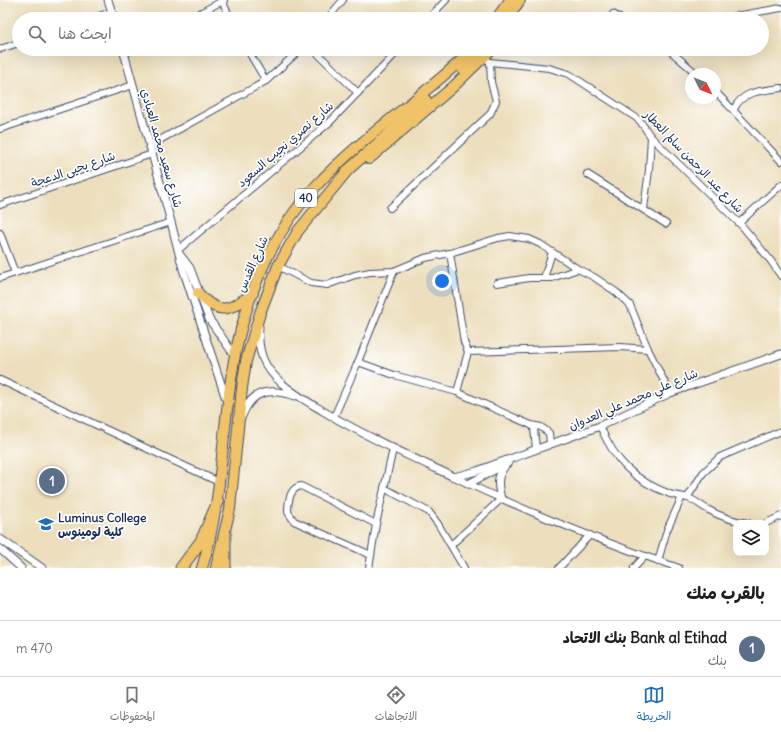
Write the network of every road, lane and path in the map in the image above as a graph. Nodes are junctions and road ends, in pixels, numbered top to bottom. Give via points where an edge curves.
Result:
1 (108, 0) edge
2 (343, 0) edge
3 (446, 0) edge
4 (510, 0) edge
5 (520, 0) edge
6 (528, 0) edge
7 (223, 1) edge
8 (781, 8) edge
9 (111, 12) edge
10 (202, 12) edge
11 (228, 12) edge
12 (333, 12) edge
13 (435, 12) edge
14 (501, 12) edge
15 (512, 12) edge
16 (520, 12) edge
17 (758, 12) edge
18 (12, 45) edge
19 (0, 49) edge
20 (124, 56) edge
21 (251, 56) edge
22 (293, 56) edge
23 (319, 56) edge
24 (393, 56) edge
25 (465, 56) edge
26 (485, 56) edge
27 (676, 56) edge
28 (690, 68) edge
29 (266, 81) junction
30 (133, 85) junction
31 (781, 88) edge
32 (358, 93) junction
33 (721, 97) edge
34 (734, 109) junction
35 (0, 129) edge
36 (651, 137) junction
37 (149, 146) junction
38 (152, 154) junction
39 (781, 161) edge
40 (587, 174) dead end
41 (781, 185) edge
42 (0, 205) edge
43 (390, 208) dead end
44 (644, 209) junction
45 (296, 210) junction
46 (309, 218) junction
47 (171, 222) junction
48 (739, 223) junction
49 (666, 224) dead end
50 (0, 233) edge
51 (178, 252) junction
52 (450, 252) junction
53 (552, 252) junction
54 (278, 266) junction
55 (578, 269) junction
56 (394, 271) junction
57 (15, 273) junction
58 (781, 276) edge
59 (0, 278) edge
60 (544, 278) junction
61 (497, 283) dead end
62 (198, 293) junction
63 (253, 293) junction
64 (260, 313) junction
65 (648, 349) junction
66 (468, 352) junction
67 (781, 354) edge
68 (235, 356) junction
69 (246, 361) junction
70 (358, 362) junction
71 (0, 380) edge
72 (457, 392) junction
73 (670, 392) junction
74 (300, 397) junction
75 (228, 405) junction
76 (334, 417) junction
77 (531, 425) junction
78 (600, 426) junction
79 (238, 428) junction
80 (781, 431) edge
81 (550, 444) junction
82 (392, 449) junction
83 (536, 449) junction
84 (516, 457) junction
85 (506, 464) junction
86 (454, 477) junction
87 (220, 483) junction
88 (468, 484) junction
89 (384, 488) junction
90 (684, 497) junction
91 (501, 499) junction
92 (218, 502) junction
93 (781, 516) edge
94 (739, 520) edge
95 (769, 522) edge
96 (376, 524) junction
97 (225, 533) junction
98 (590, 535) junction
99 (0, 539) edge
100 (451, 545) junction
101 (0, 549) edge
102 (371, 555) junction
103 (645, 556) junction
104 (658, 560) junction
105 (184, 565) edge
106 (21, 568) edge
107 (42, 568) edge
108 (177, 568) edge
109 (202, 568) edge
110 (216, 568) edge
111 (225, 568) edge
112 (369, 568) edge
113 (464, 568) edge
114 (559, 568) edge
115 (634, 568) edge
116 (679, 568) edge

1 - 9 street
2 - 12 street
3 - 13 street
4 - 14 highway
5 - 15 highway
6 - 16 highway
7 - 10 street
7 - 11 street
8 - 17 street
18 - 19 street
20 - 30 street, شارع سعيد محمد العبادي
21 - 29 street
22 - 29 street
23 - 32 street
24 - 32 street, شارع نصري نجيب السعود
25 - 45 highway, شارع القدس / 40 via 424,94 335,167
26 - 36 street, شارع عبد الرحمن سالم العطار via 569,74 635,117
26 - 43 street via 496,101 490,114
26 - 46 highway, شارع القدس / 40 via 382,148 361,165 348,170
27 - 28 street
29 - 37 street
30 - 35 street
30 - 37 street, شارع سعيد محمد العبادي
31 - 34 street via 748,93
32 - 51 street, شارع نصري نجيب السعود via 330,122
33 - 34 street
34 - 39 street
36 - 44 street
36 - 48 street, شارع عبد الرحمن سالم العطار
37 - 38 street, شارع سعيد محمد العبادي
38 - 42 street, شارع يحيى الدعجة
38 - 47 street, شارع سعيد محمد العبادي
40 - 44 street
41 - 48 street
44 - 49 street
45 - 46 highway via 305,210
45 - 63 highway, شارع القدس / 40 via 276,241
46 - 54 highway, شارع القدس / 40 via 298,231
47 - 51 street, شارع سعيد محمد العبادي
47 - 57 street
48 - 58 street, شارع عبد الرحمن سالم العطار
50 - 57 street
51 - 62 street, شارع سعيد محمد العبادي via 190,268
51 - 75 street, شارع سعيد محمد العبادي
52 - 53 street via 510,236 529,239
52 - 56 street via 426,258
52 - 66 street
53 - 55 street
53 - 60 street
54 - 56 street via 311,284 320,285 333,285 355,275 370,272
54 - 64 highway, شارع القدس / 40
55 - 60 street via 552,278
55 - 65 street via 606,285 630,306
56 - 70 street
57 - 59 street
60 - 61 street
62 - 63 highway via 210,305 222,309 235,306
62 - 68 street, شارع سعيد محمد العبادي via 209,319
63 - 68 highway, شارع القدس / 40
64 - 69 highway, شارع القدس / 40
64 - 74 street via 259,344 264,360 275,376
65 - 66 street via 620,347
65 - 73 street
66 - 72 street
67 - 73 street, شارع علي محمد علي العدوان
68 - 69 highway
68 - 75 highway, شارع القدس / 40
69 - 79 highway, شارع القدس / 40
70 - 72 street via 394,375
70 - 76 street
71 - 87 street
72 - 77 street
73 - 78 street, شارع علي محمد علي العدوان
74 - 76 street
74 - 79 street via 275,390 262,393 248,404
75 - 87 highway, شارع القدس / 40
76 - 82 street
77 - 81 street via 541,426 547,431
77 - 83 street via 534,428
78 - 81 street, شارع علي محمد علي العدوان
78 - 90 street via 607,443 625,468 646,483 670,494
79 - 97 highway, شارع القدس / 40 via 230,509
80 - 90 street via 720,457 702,473
81 - 83 street, شارع علي محمد علي العدوان
82 - 86 street
82 - 89 street
83 - 84 street, شارع علي محمد علي العدوان
84 - 85 street, شارع علي محمد علي العدوان
84 - 86 street, شارع علي محمد علي العدوان
85 - 88 street, شارع علي محمد علي العدوان
85 - 91 street via 499,477
86 - 88 street
87 - 92 highway, شارع القدس / 40
88 - 91 street
89 - 96 street
89 - 100 street via 429,512
90 - 94 street via 708,510
90 - 104 street via 667,530
91 - 98 street
91 - 100 street
92 - 105 highway via 201,541
92 - 109 highway, شارع القدس / 40
93 - 95 street
96 - 102 street
96 - 102 street via 301,486 290,494 288,512 294,521
97 - 110 highway, شارع القدس / 40
97 - 111 highway
98 - 103 street
98 - 114 street
99 - 107 street
100 - 113 street
101 - 106 street
102 - 112 street
103 - 104 street
103 - 115 street
104 - 116 street
105 - 108 street

